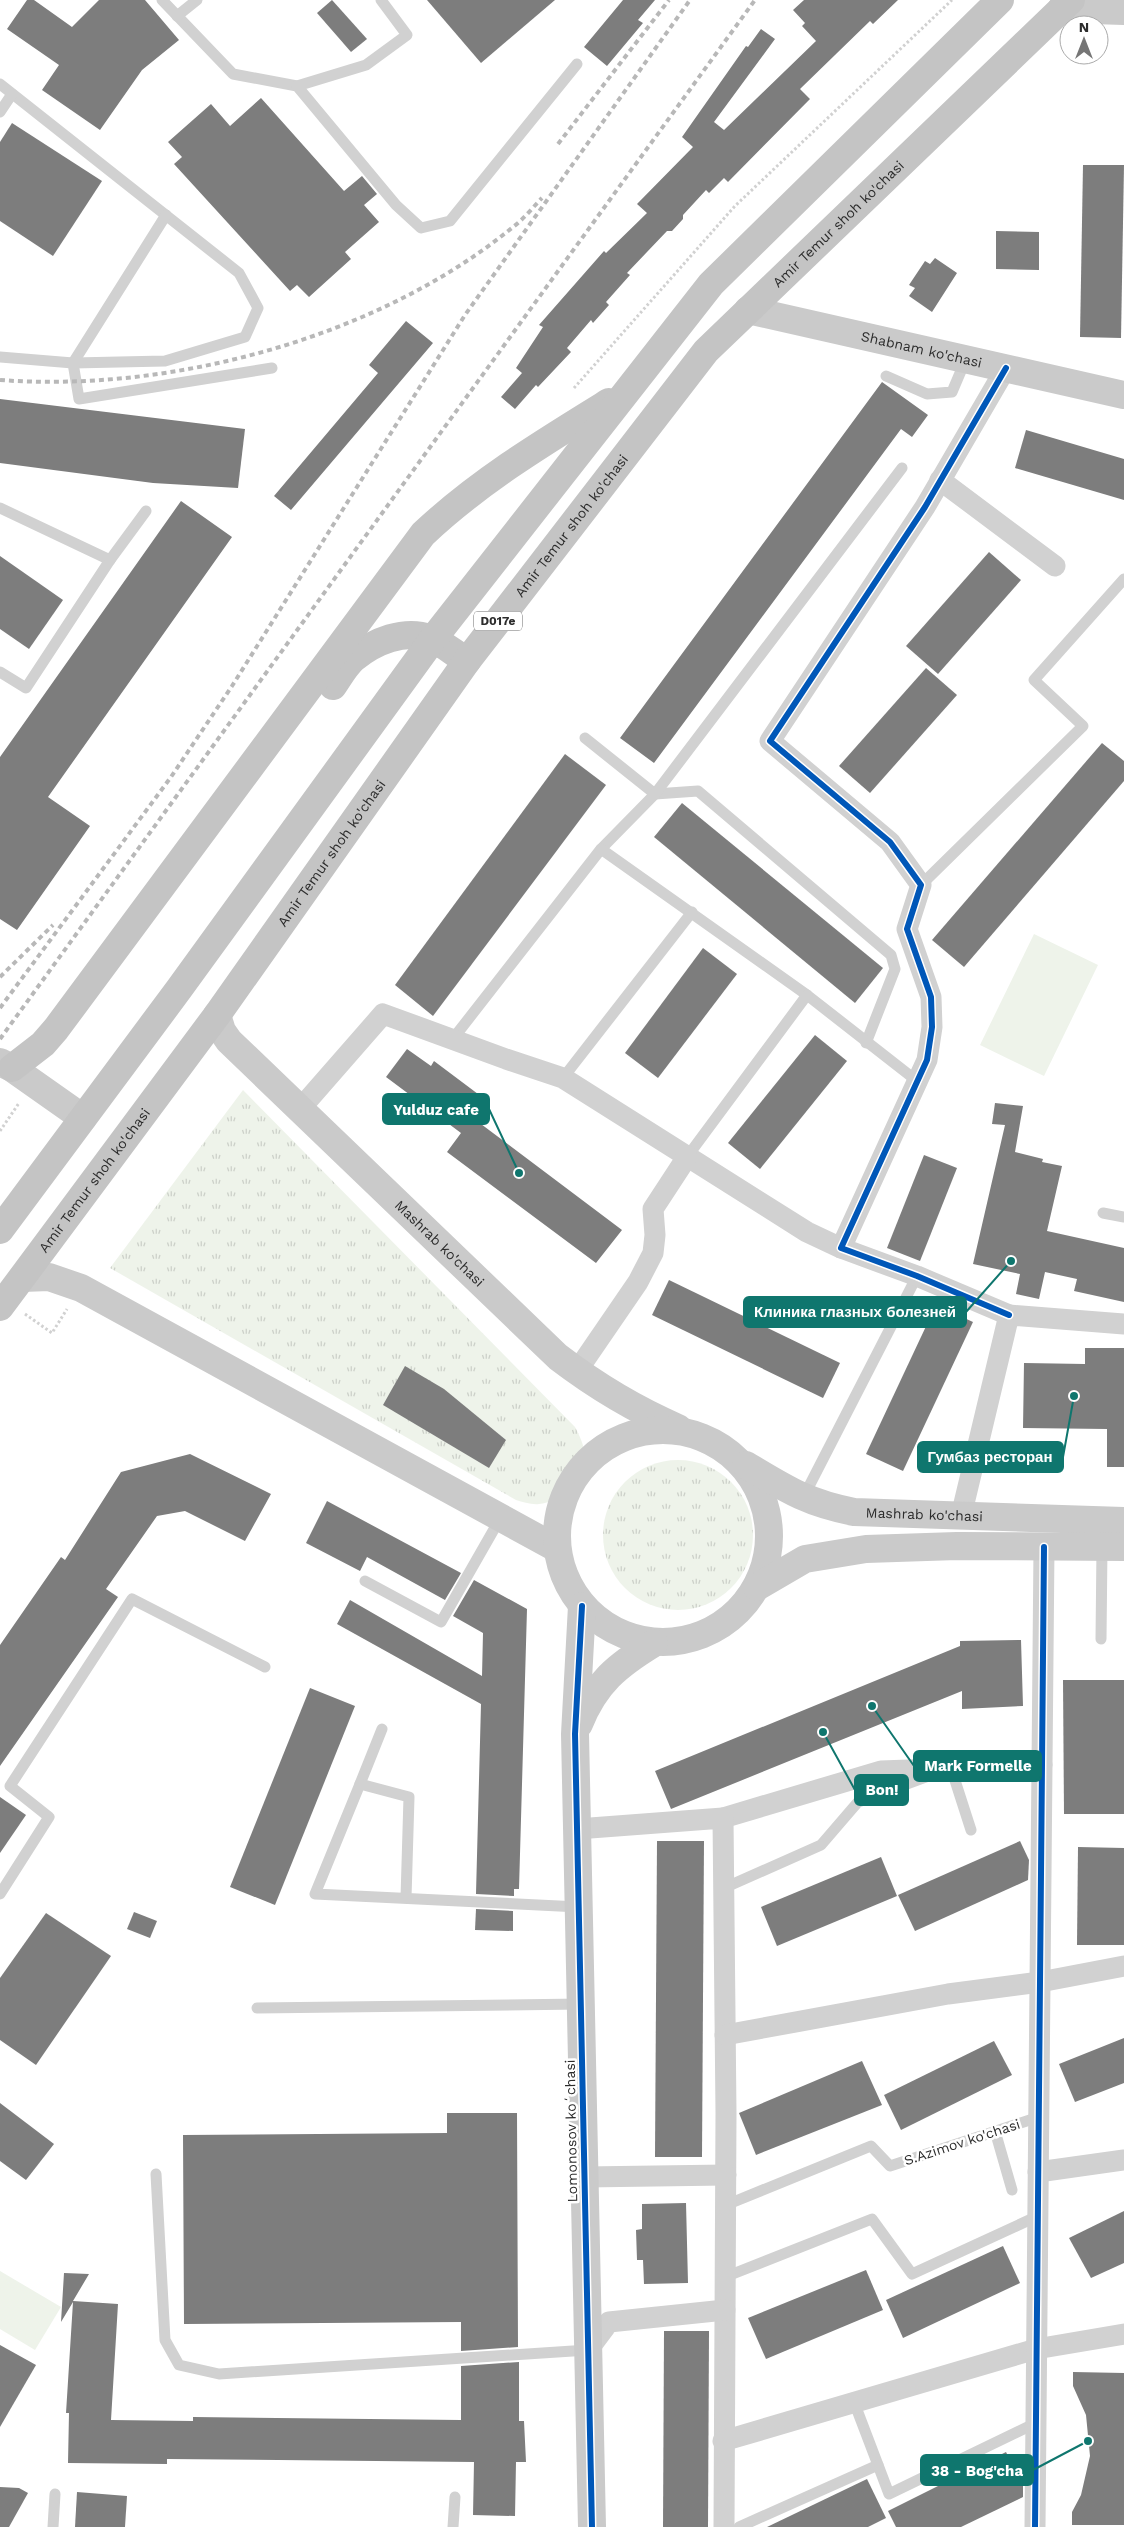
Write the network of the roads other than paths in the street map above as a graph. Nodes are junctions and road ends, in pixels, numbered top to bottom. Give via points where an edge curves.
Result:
1 (162, 0) edge
2 (197, 0) edge
3 (381, 0) edge
4 (1000, 0) edge
5 (1066, 5) edge
6 (1124, 11) edge
7 (177, 16) junction
8 (577, 64) dead end
9 (0, 84) edge
10 (297, 86) junction
11 (12, 94) junction
12 (0, 112) edge
13 (166, 215) junction
14 (748, 310) junction
15 (0, 357) edge
16 (966, 359) junction
17 (73, 363) junction
18 (272, 368) dead end
19 (1006, 368) junction
20 (886, 376) dead end
21 (624, 393) junction
22 (1124, 395) edge
23 (902, 468) dead end
24 (940, 480) junction
25 (0, 508) edge
26 (146, 511) dead end
27 (110, 560) junction
28 (1055, 566) dead end
29 (1124, 579) edge
30 (433, 639) junction
31 (467, 661) junction
32 (0, 672) edge
33 (585, 738) dead end
34 (655, 794) junction
35 (601, 849) junction
36 (921, 885) junction
37 (692, 912) junction
38 (807, 995) junction
39 (217, 1015) junction
40 (452, 1040) junction
41 (866, 1043) junction
42 (15, 1071) edge
43 (563, 1078) junction
44 (918, 1081) junction
45 (300, 1109) junction
46 (83, 1118) junction
47 (687, 1157) junction
48 (1103, 1213) dead end
49 (1124, 1217) edge
50 (0, 1230) edge
51 (841, 1248) junction
52 (917, 1276) junction
53 (22, 1278) junction
54 (3, 1304) edge
55 (1009, 1315) junction
56 (1124, 1324) edge
57 (577, 1371) junction
58 (693, 1434) junction
59 (736, 1459) junction
60 (803, 1498) junction
61 (961, 1516) junction
62 (501, 1517) junction
63 (1124, 1521) edge
64 (1044, 1547) junction
65 (1113, 1547) edge
66 (556, 1548) junction
67 (365, 1581) dead end
68 (757, 1587) junction
69 (582, 1606) junction
70 (1101, 1639) dead end
71 (654, 1643) junction
72 (265, 1667) dead end
73 (382, 1729) dead end
74 (575, 1734) junction
75 (1042, 1765) junction
76 (951, 1768) junction
77 (360, 1784) junction
78 (723, 1818) junction
79 (577, 1829) junction
80 (971, 1830) dead end
81 (724, 1888) junction
82 (0, 1894) edge
83 (406, 1898) junction
84 (579, 1907) junction
85 (1124, 1966) edge
86 (1040, 1982) junction
87 (581, 2004) junction
88 (258, 2008) dead end
89 (725, 2035) junction
90 (1039, 2117) junction
91 (995, 2132) junction
92 (1124, 2160) edge
93 (1038, 2172) junction
94 (156, 2174) dead end
95 (726, 2174) junction
96 (585, 2177) junction
97 (1012, 2190) dead end
98 (726, 2205) junction
99 (1038, 2216) junction
100 (725, 2277) junction
101 (725, 2310) junction
102 (1124, 2334) edge
103 (1036, 2348) junction
104 (588, 2350) junction
105 (854, 2402) junction
106 (1036, 2423) junction
107 (723, 2441) junction
108 (878, 2465) junction
109 (54, 2494) dead end
110 (455, 2497) dead end
111 (53, 2527) edge
112 (453, 2527) edge
113 (592, 2527) edge
114 (724, 2527) edge
115 (739, 2527) edge
116 (1035, 2527) edge

1 - 7 lane
2 - 7 lane
3 - 10 lane via 406,35 366,65
4 - 21 main road, D017e via 711,284
5 - 6 main road
5 - 14 main road, Amir Temur shoh ko'chasi / D017e
7 - 10 lane via 234,74
8 - 10 lane via 450,221 421,228 396,205
9 - 11 lane
11 - 12 lane
11 - 13 lane
13 - 17 lane
13 - 17 lane via 239,274 258,308 245,337 165,361
14 - 16 main road, Shabnam ko'chasi
14 - 31 main road, Amir Temur shoh ko'chasi / D017e via 706,351
15 - 17 lane
16 - 19 main road, Shabnam ko'chasi
16 - 20 lane via 952,392 927,394
17 - 18 lane via 79,399
19 - 22 main road, Shabnam ko'chasi
19 - 24 street
21 - 30 main road, D017e
21 - 42 main road via 484,483 422,534 56,1029
23 - 34 lane
24 - 28 street
24 - 36 street via 770,741 890,842
25 - 27 lane
26 - 27 lane
27 - 32 lane via 26,688
29 - 36 lane via 1034,680 1082,726
30 - 31 main road
30 - 42 main road via 400,635 379,641 353,659 59,1052 43,1062
30 - 46 main road, D017e
31 - 39 main road, Amir Temur shoh ko'chasi / D017e
33 - 34 lane
34 - 35 lane
34 - 41 lane via 698,791 891,955 895,969
35 - 37 lane
35 - 40 lane
36 - 44 street via 907,929 931,997 932,1027 927,1060
37 - 38 lane
37 - 43 lane
38 - 41 lane
38 - 47 lane
39 - 45 main road, Mashrab ko'chasi via 229,1041
39 - 53 main road, Amir Temur shoh ko'chasi / D017e
40 - 43 street
40 - 45 street via 383,1014
41 - 44 lane
42 - 46 main road
43 - 47 street
44 - 51 street
45 - 57 main road, Mashrab ko'chasi via 527,1328
46 - 50 main road, D017e
47 - 51 street via 807,1232
47 - 57 street via 653,1209 655,1235 652,1253 638,1282
48 - 49 lane
51 - 52 street
52 - 55 street
52 - 60 lane
53 - 54 main road, Amir Temur shoh ko'chasi / D017e
53 - 62 main road via 49,1277 82,1288
55 - 56 street
55 - 61 street
57 - 58 main road, Mashrab ko'chasi via 637,1410
58 - 59 main road, Mashrab ko'chasi via 716,1444
58 - 66 main road, Mashrab ko'chasi via 658,1430 624,1437 594,1455 571,1481 558,1513
59 - 60 main road, Mashrab ko'chasi
59 - 68 main road, Mashrab ko'chasi via 758,1487 768,1520 768,1554
60 - 61 main road, Mashrab ko'chasi via 854,1512
61 - 63 main road, Mashrab ko'chasi
62 - 66 main road
62 - 67 lane via 441,1622
64 - 65 main road, Mashrab ko'chasi
64 - 68 main road, Mashrab ko'chasi via 866,1548 805,1559
64 - 75 street
65 - 70 lane
66 - 69 main road, Mashrab ko'chasi via 565,1579
68 - 71 main road, Mashrab ko'chasi via 738,1612 714,1630 685,1641
69 - 71 main road, Mashrab ko'chasi via 602,1624 627,1637
69 - 74 main road, Lomonosov koʻchasi
71 - 74 main road via 625,1661 605,1680 588,1700
72 - 82 lane via 132,1599 10,1786 49,1817
73 - 77 lane
74 - 79 main road, Lomonosov koʻchasi
75 - 76 street
75 - 86 street
76 - 78 street via 881,1771
76 - 80 lane
76 - 81 lane via 858,1802 820,1845
77 - 83 lane via 410,1797
77 - 83 lane via 315,1894
78 - 79 street
78 - 81 street
79 - 84 main road, Lomonosov koʻchasi
81 - 89 street
83 - 84 lane
84 - 87 main road, Lomonosov koʻchasi
85 - 86 street
86 - 89 street via 948,1994
86 - 90 street
87 - 88 lane
87 - 96 main road, Lomonosov koʻchasi
89 - 95 street
90 - 91 lane, S.Azimov ko'chasi
90 - 93 street
91 - 97 lane
91 - 98 lane, S.Azimov ko'chasi via 890,2166 871,2146
92 - 93 street
93 - 99 street
94 - 104 lane via 165,2340 179,2365 219,2374
95 - 96 street
95 - 98 street
96 - 104 main road, Lomonosov koʻchasi
98 - 100 street
99 - 100 lane via 912,2274 872,2219
99 - 103 street
100 - 101 street
101 - 104 street via 609,2322
101 - 107 street
102 - 103 street
103 - 105 street
103 - 106 street
104 - 113 main road, Lomonosov koʻchasi
105 - 107 street
105 - 108 lane
106 - 108 lane via 889,2494
106 - 116 street
107 - 114 street
108 - 115 lane
109 - 111 lane
110 - 112 lane

